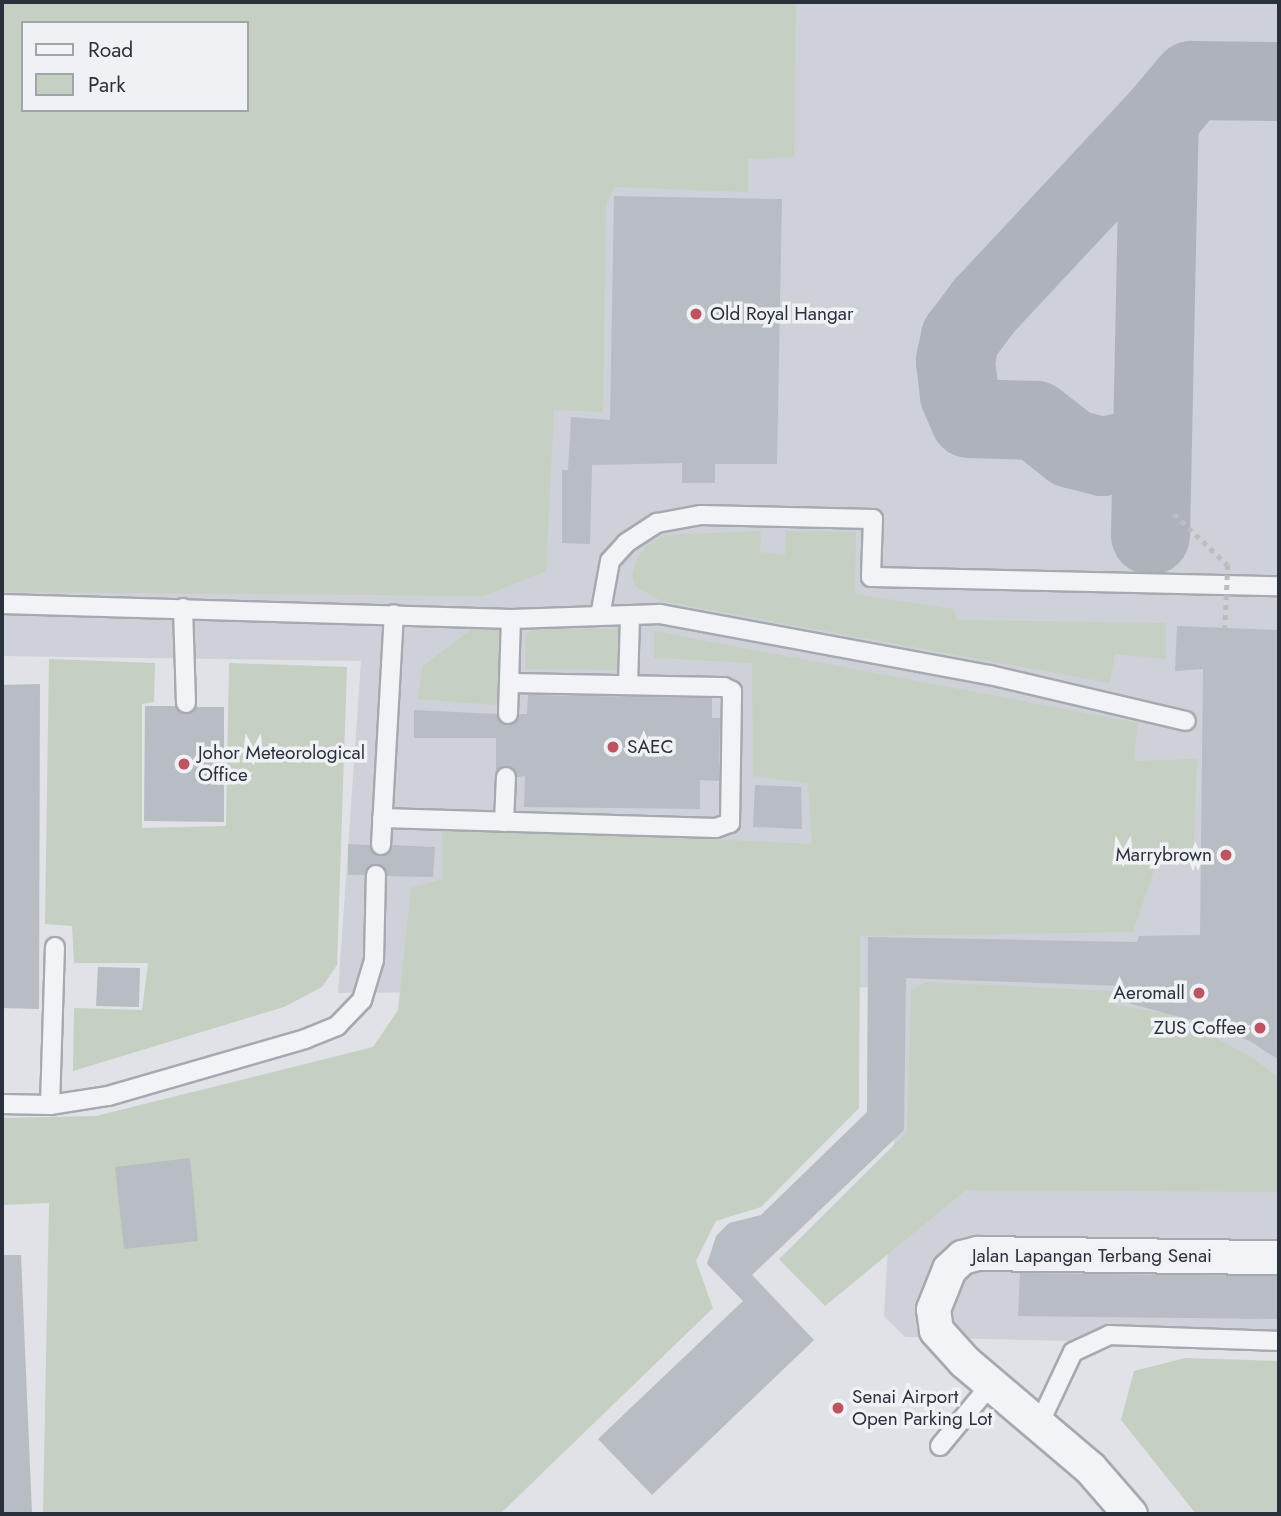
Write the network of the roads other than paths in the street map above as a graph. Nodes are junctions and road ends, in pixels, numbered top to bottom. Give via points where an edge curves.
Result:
1 (1279, 586) edge
2 (2, 604) edge
3 (183, 608) junction
4 (394, 614) junction
5 (600, 616) junction
6 (630, 616) junction
7 (511, 619) junction
8 (509, 683) junction
9 (628, 685) junction
10 (186, 703) dead end
11 (508, 714) dead end
12 (1186, 721) dead end
13 (506, 777) dead end
14 (382, 818) junction
15 (504, 822) junction
16 (381, 845) dead end
17 (376, 875) dead end
18 (55, 947) dead end
19 (2, 1104) edge
20 (50, 1105) junction
21 (1279, 1257) edge
22 (1279, 1341) edge
23 (992, 1383) junction
24 (1040, 1422) junction
25 (940, 1446) dead end
26 (1130, 1514) edge

1 - 5 lane via 871,577 873,519 701,515 656,523 626,543 610,561
2 - 3 lane
3 - 4 lane
3 - 10 lane
4 - 7 lane
4 - 14 lane
5 - 6 lane
5 - 7 lane
6 - 9 lane
6 - 12 lane via 660,614 976,672
7 - 8 lane
8 - 9 lane
8 - 11 lane
9 - 15 lane via 732,691 730,822 716,828
13 - 15 lane
14 - 15 lane
14 - 16 lane
17 - 20 lane via 374,960 362,1000 337,1026 108,1096
18 - 20 lane
19 - 20 lane
21 - 23 street, Jalan Lapangan Terbang Senai via 962,1256 938,1289 933,1308 936,1329
22 - 24 lane via 1109,1335 1073,1352
23 - 24 street, Jalan Lapangan Terbang Senai
23 - 25 lane
24 - 26 street, Jalan Lapangan Terbang Senai

